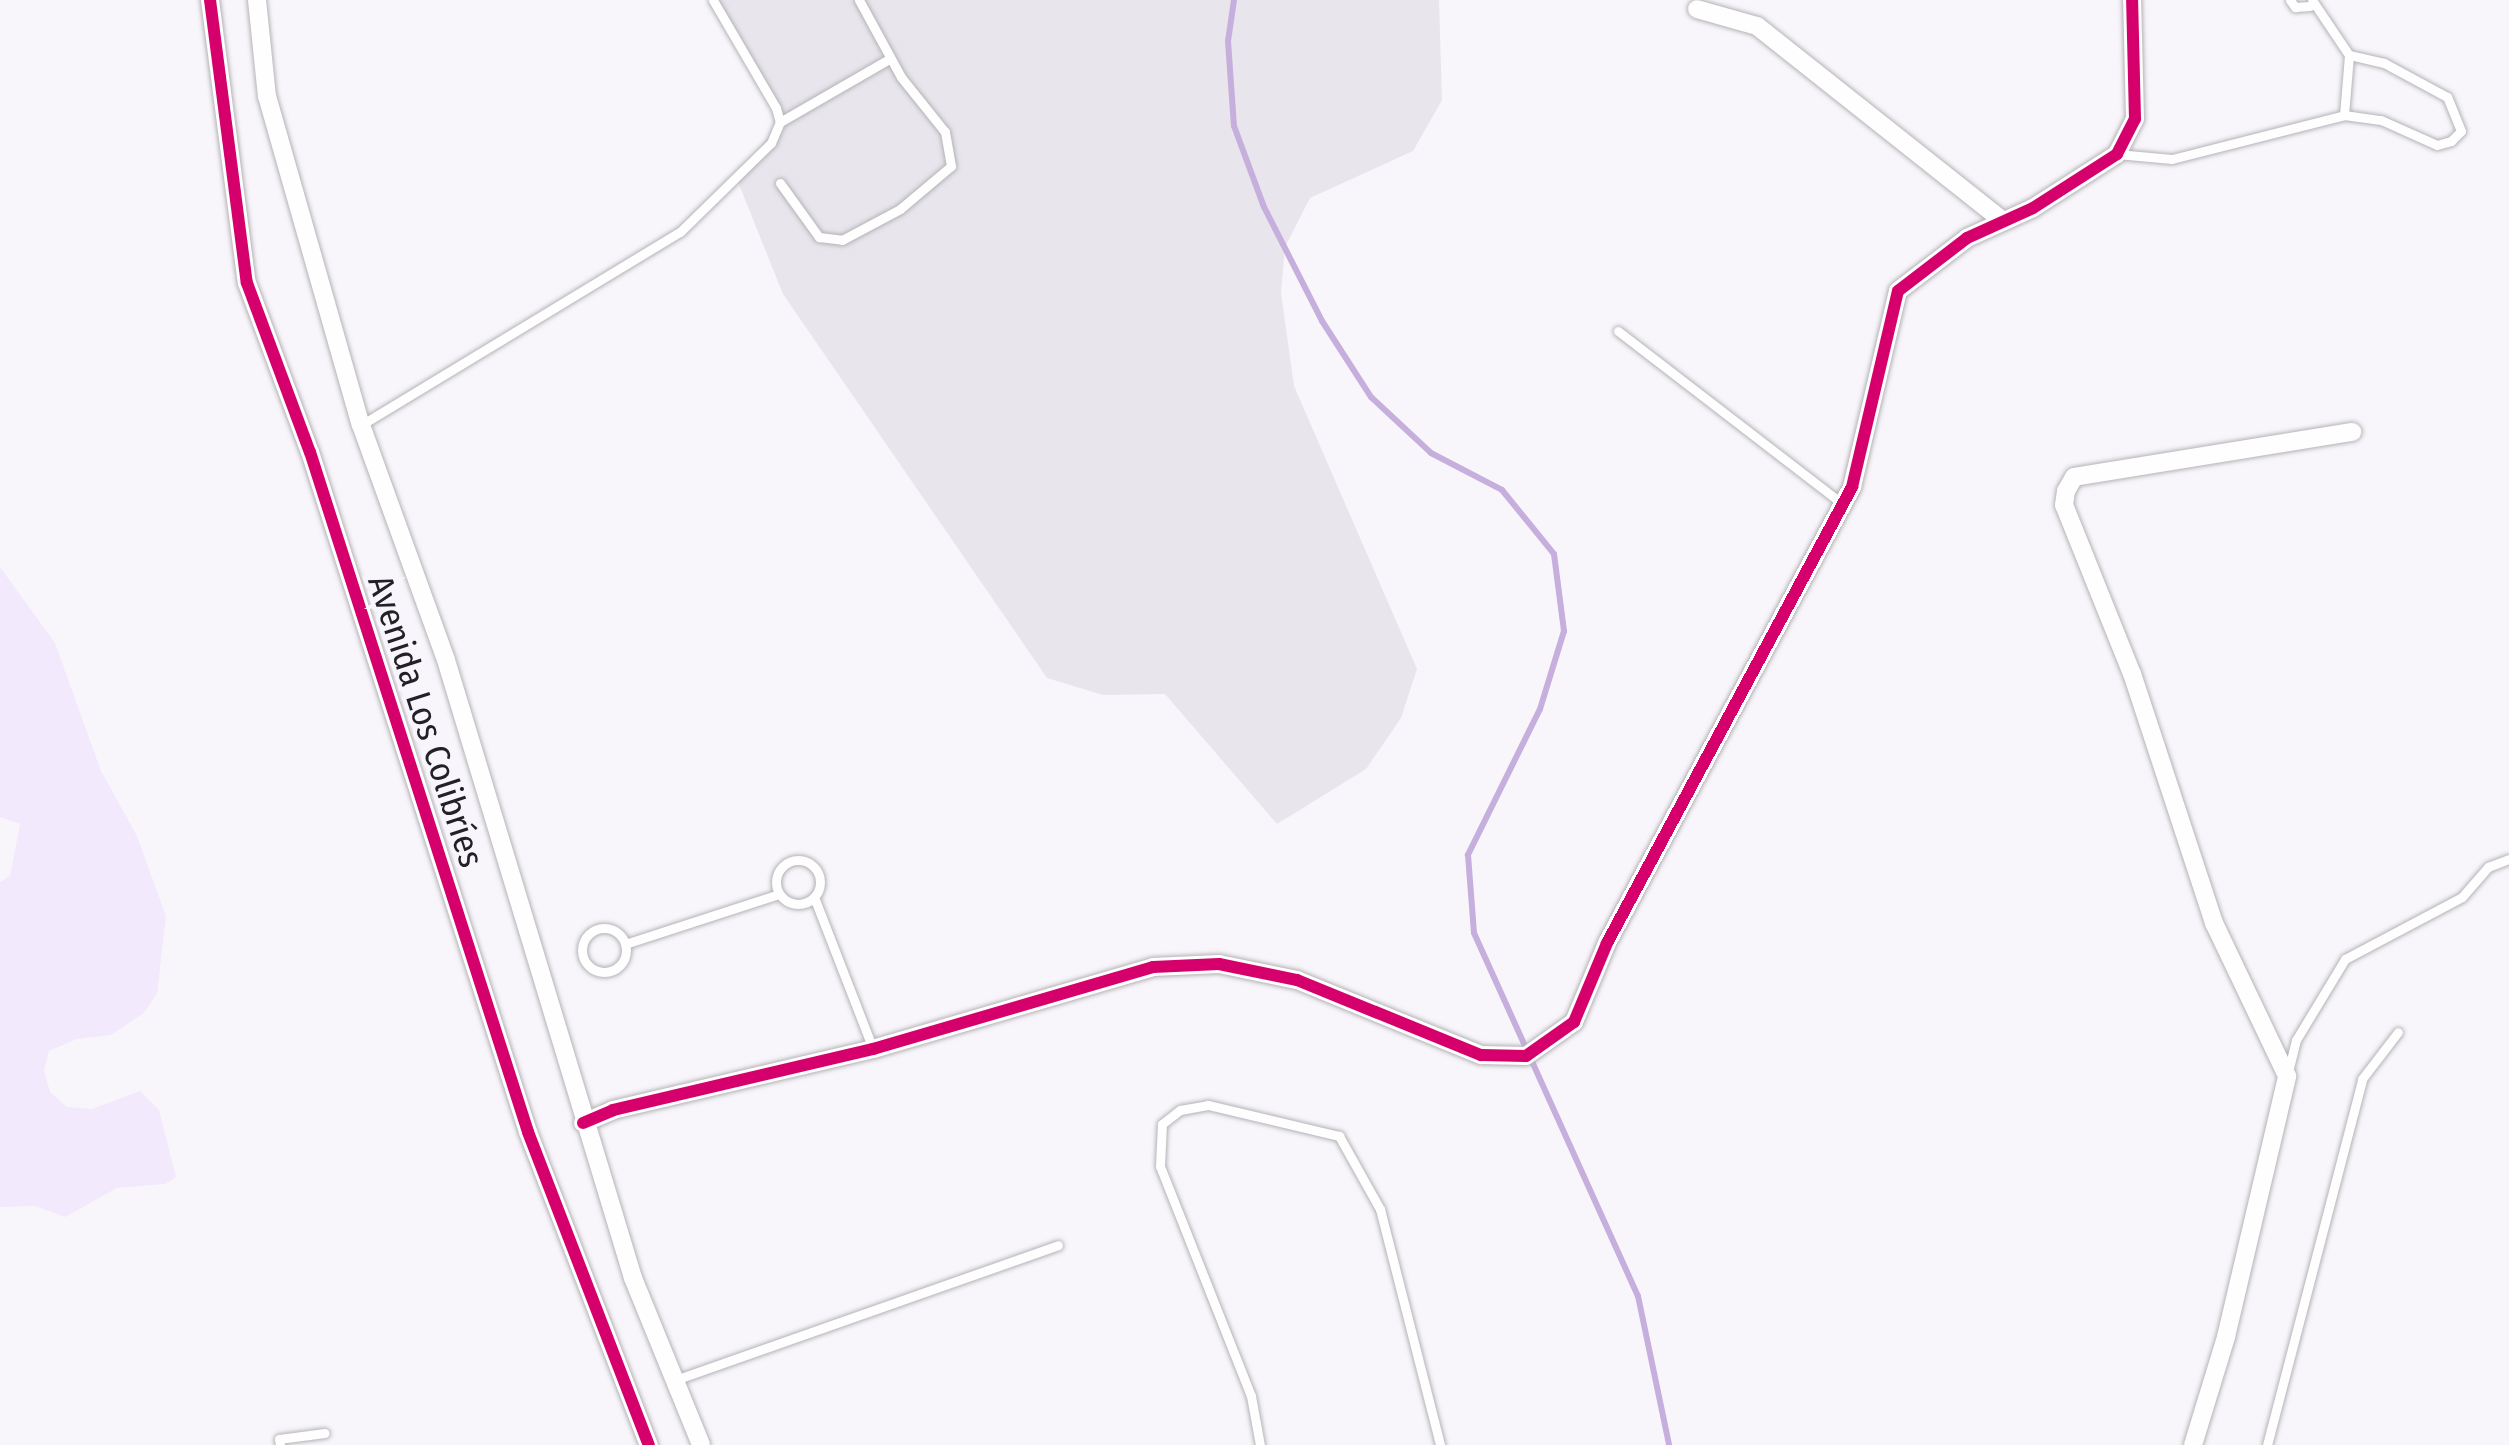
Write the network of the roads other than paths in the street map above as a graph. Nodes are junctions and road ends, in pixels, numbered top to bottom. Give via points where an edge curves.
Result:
1 (210, 0) edge
2 (257, 0) edge
3 (713, 0) edge
4 (859, 0) edge
5 (2132, 0) edge
6 (2290, 0) edge
7 (2311, 3) edge
8 (1697, 8) dead end
9 (2349, 55) junction
10 (889, 59) junction
11 (2344, 116) junction
12 (780, 122) junction
13 (2117, 154) junction
14 (780, 183) dead end
15 (2003, 222) junction
16 (1618, 331) dead end
17 (361, 425) junction
18 (2352, 432) dead end
19 (1843, 504) junction
20 (2509, 858) edge
21 (779, 894) junction
22 (814, 897) junction
23 (625, 944) junction
24 (2398, 1032) dead end
25 (873, 1049) junction
26 (2287, 1076) junction
27 (583, 1123) junction
28 (1058, 1245) dead end
29 (675, 1380) junction
30 (325, 1433) dead end
31 (280, 1445) edge
32 (650, 1445) edge
33 (702, 1445) edge
34 (1260, 1445) edge
35 (1440, 1445) edge
36 (2193, 1445) edge
37 (2267, 1445) edge

1 - 32 street, Avenida Los Colibríes via 247,283 310,452 528,1132
2 - 17 street, Avenida Los Colibríes via 268,96
3 - 12 lane
4 - 10 lane
5 - 13 street via 2135,119
6 - 7 lane via 2296,7
7 - 9 lane
8 - 15 street via 1757,26
9 - 11 lane
9 - 11 lane via 2384,63 2447,98 2461,130 2436,145 2381,120
10 - 12 lane
10 - 14 lane via 944,132 951,166 938,183 842,240 819,237
11 - 13 lane via 2172,159
12 - 17 lane via 771,142 680,232
13 - 15 street
15 - 19 street via 1967,238 1898,290 1866,438
16 - 19 lane
17 - 27 street, Avenida Los Colibríes via 446,660
18 - 26 street via 2074,477 2064,505 2132,674 2214,923
19 - 25 street via 1607,943 1574,1022 1526,1056 1481,1055 1297,980 1219,964 1094,980
20 - 26 lane via 2488,867 2462,897 2345,959 2296,1040
21 - 22 lane via 800,904
21 - 22 lane via 779,870 800,860 818,874
21 - 23 lane
22 - 25 lane
23 - 23 lane via 614,930 596,928 582,950 590,967 607,972 622,962
24 - 37 lane via 2362,1079
25 - 27 street via 613,1110
26 - 36 street via 2226,1337
27 - 29 street, Avenida Los Colibríes via 632,1278
28 - 29 lane
29 - 33 street, Avenida Los Colibríes
30 - 31 lane via 280,1439
34 - 35 lane via 1250,1396 1160,1166 1162,1124 1180,1110 1208,1105 1339,1136 1380,1209

